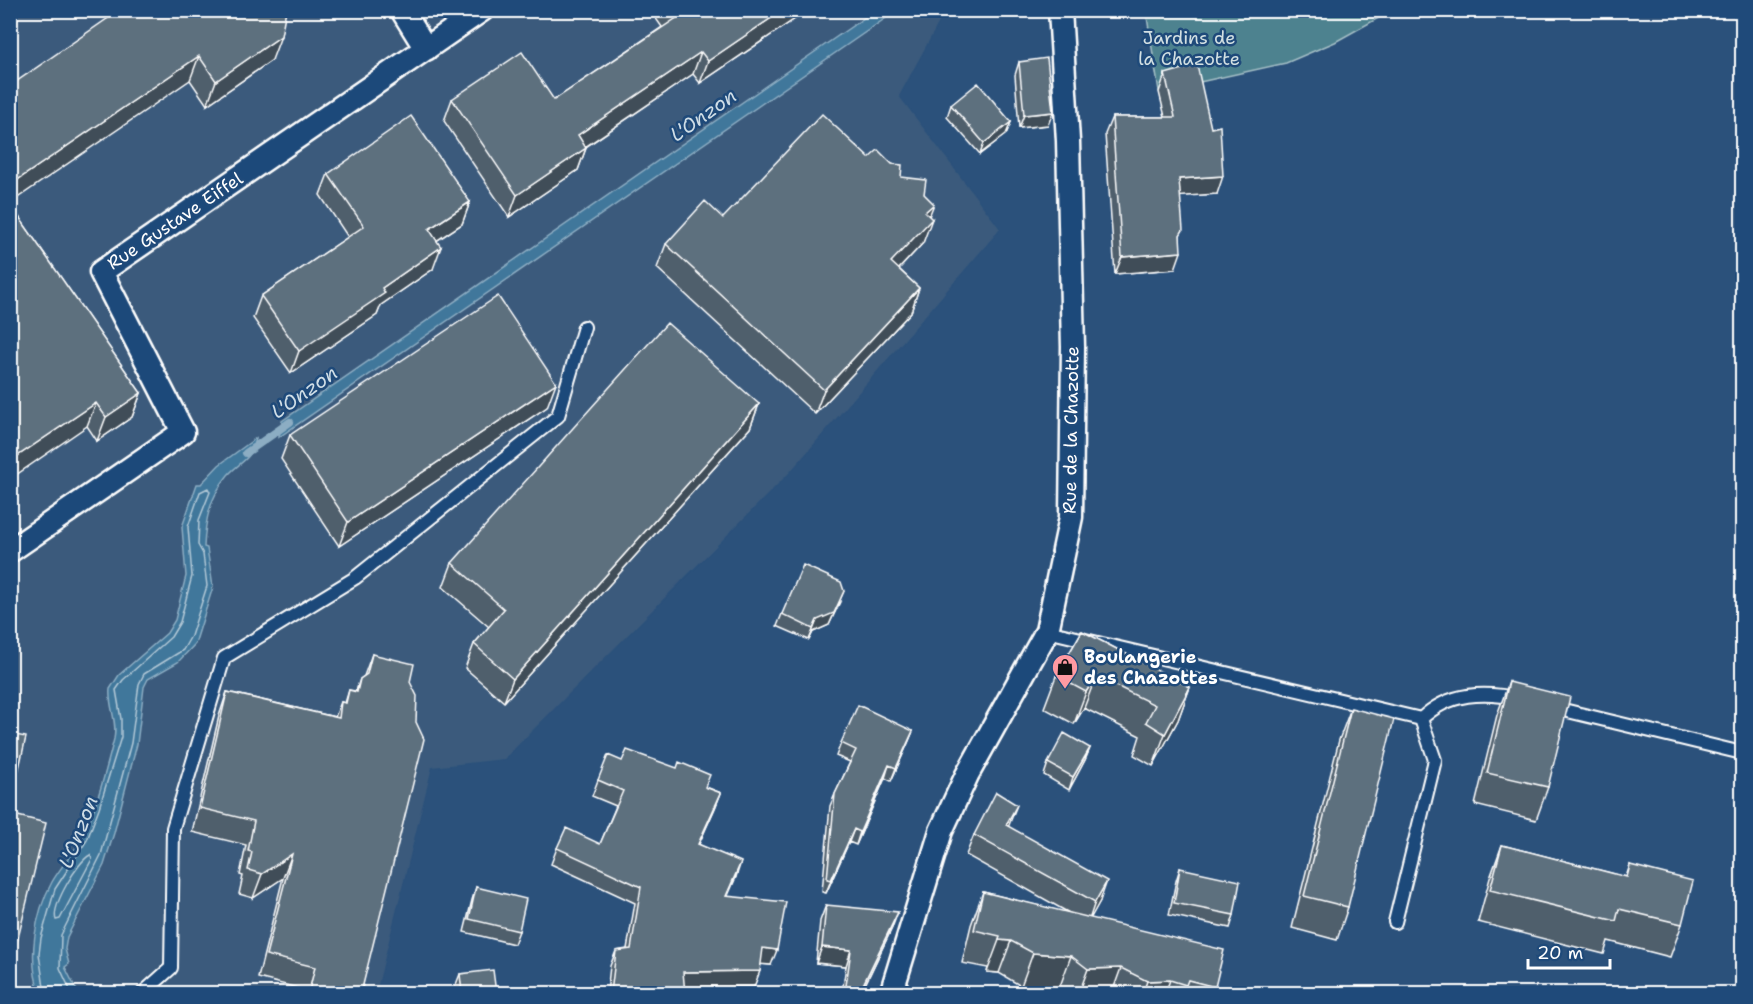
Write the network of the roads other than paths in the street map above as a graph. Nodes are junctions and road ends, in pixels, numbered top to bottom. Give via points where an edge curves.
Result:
1 (402, 10) edge
2 (482, 10) edge
3 (1060, 10) edge
4 (426, 49) junction
5 (584, 327) dead end
6 (10, 551) edge
7 (1047, 631) junction
8 (1421, 719) junction
9 (1743, 753) edge
10 (1395, 922) dead end
11 (142, 993) edge
12 (891, 993) edge

1 - 4 street
2 - 4 street, Rue Gustave Eiffel
3 - 7 street, Rue de la Chazotte via 1073,347 1071,517
4 - 6 street, Rue Gustave Eiffel via 100,272 183,432
5 - 11 lane via 558,416 355,578 224,658 173,828 171,968
7 - 8 lane
7 - 12 street, Rue de la Chazotte via 967,775 941,831
8 - 9 lane via 1435,705 1465,695 1501,695
8 - 10 lane via 1435,760

